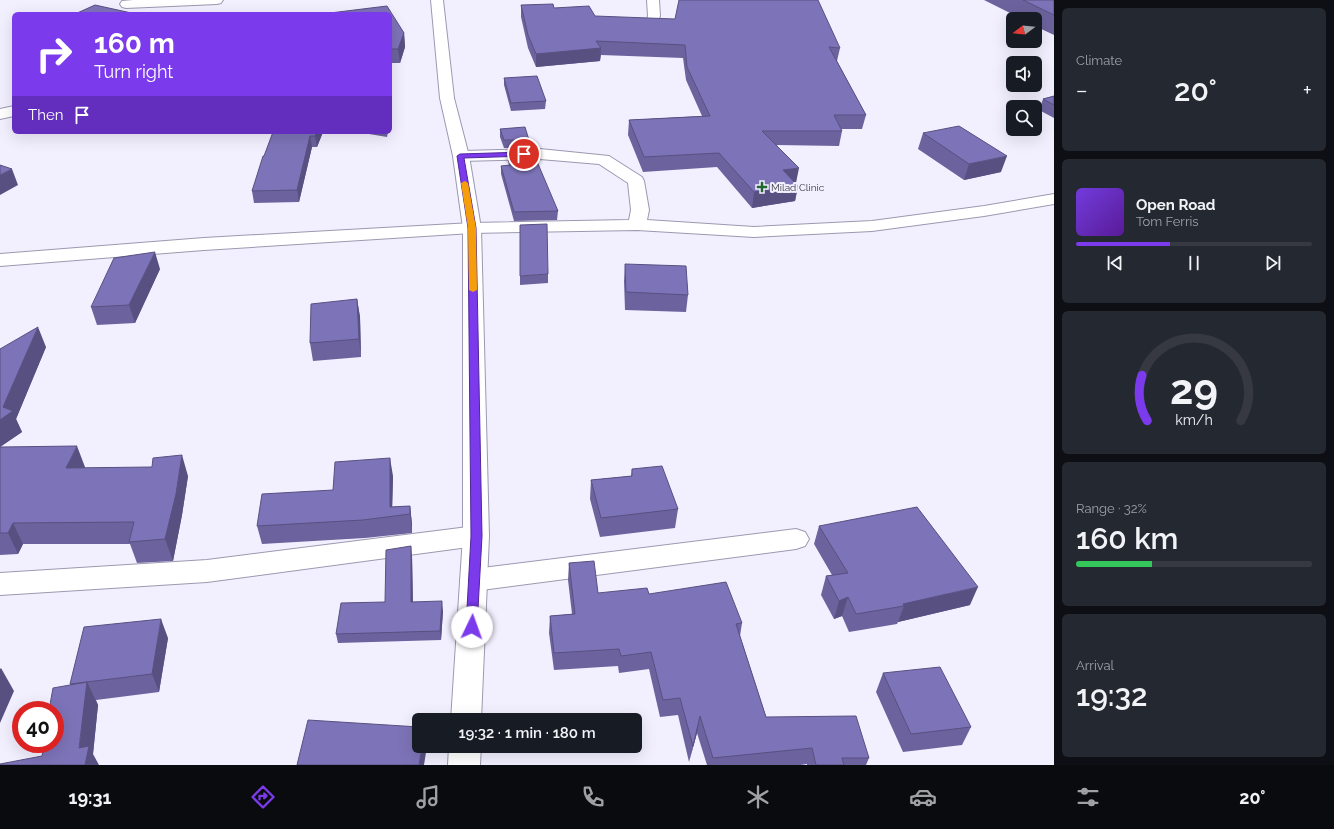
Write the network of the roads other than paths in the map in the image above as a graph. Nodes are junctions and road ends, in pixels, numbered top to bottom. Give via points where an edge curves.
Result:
1 (217, 0) edge
2 (436, 0) edge
3 (653, 0) edge
4 (196, 1) junction
5 (126, 4) dead end
6 (188, 12) edge
7 (652, 22) edge
8 (12, 111) edge
9 (0, 114) edge
10 (460, 156) junction
11 (1054, 199) edge
12 (1032, 204) junction
13 (1054, 216) edge
14 (637, 225) junction
15 (472, 228) junction
16 (0, 260) edge
17 (476, 536) junction
18 (796, 539) dead end
19 (474, 580) junction
20 (0, 584) edge
21 (466, 713) edge
22 (465, 753) edge
23 (464, 765) edge

1 - 4 street
2 - 10 street via 447,98
3 - 7 street
4 - 5 street
4 - 6 street
8 - 9 street
10 - 14 street via 540,154 603,159 636,181 640,210
10 - 15 street
11 - 12 street
12 - 13 street
12 - 14 street via 872,226 754,232
14 - 15 street
15 - 16 street via 204,244
15 - 17 street
17 - 19 street
17 - 20 street via 207,571
18 - 19 street
19 - 21 street
22 - 23 street

